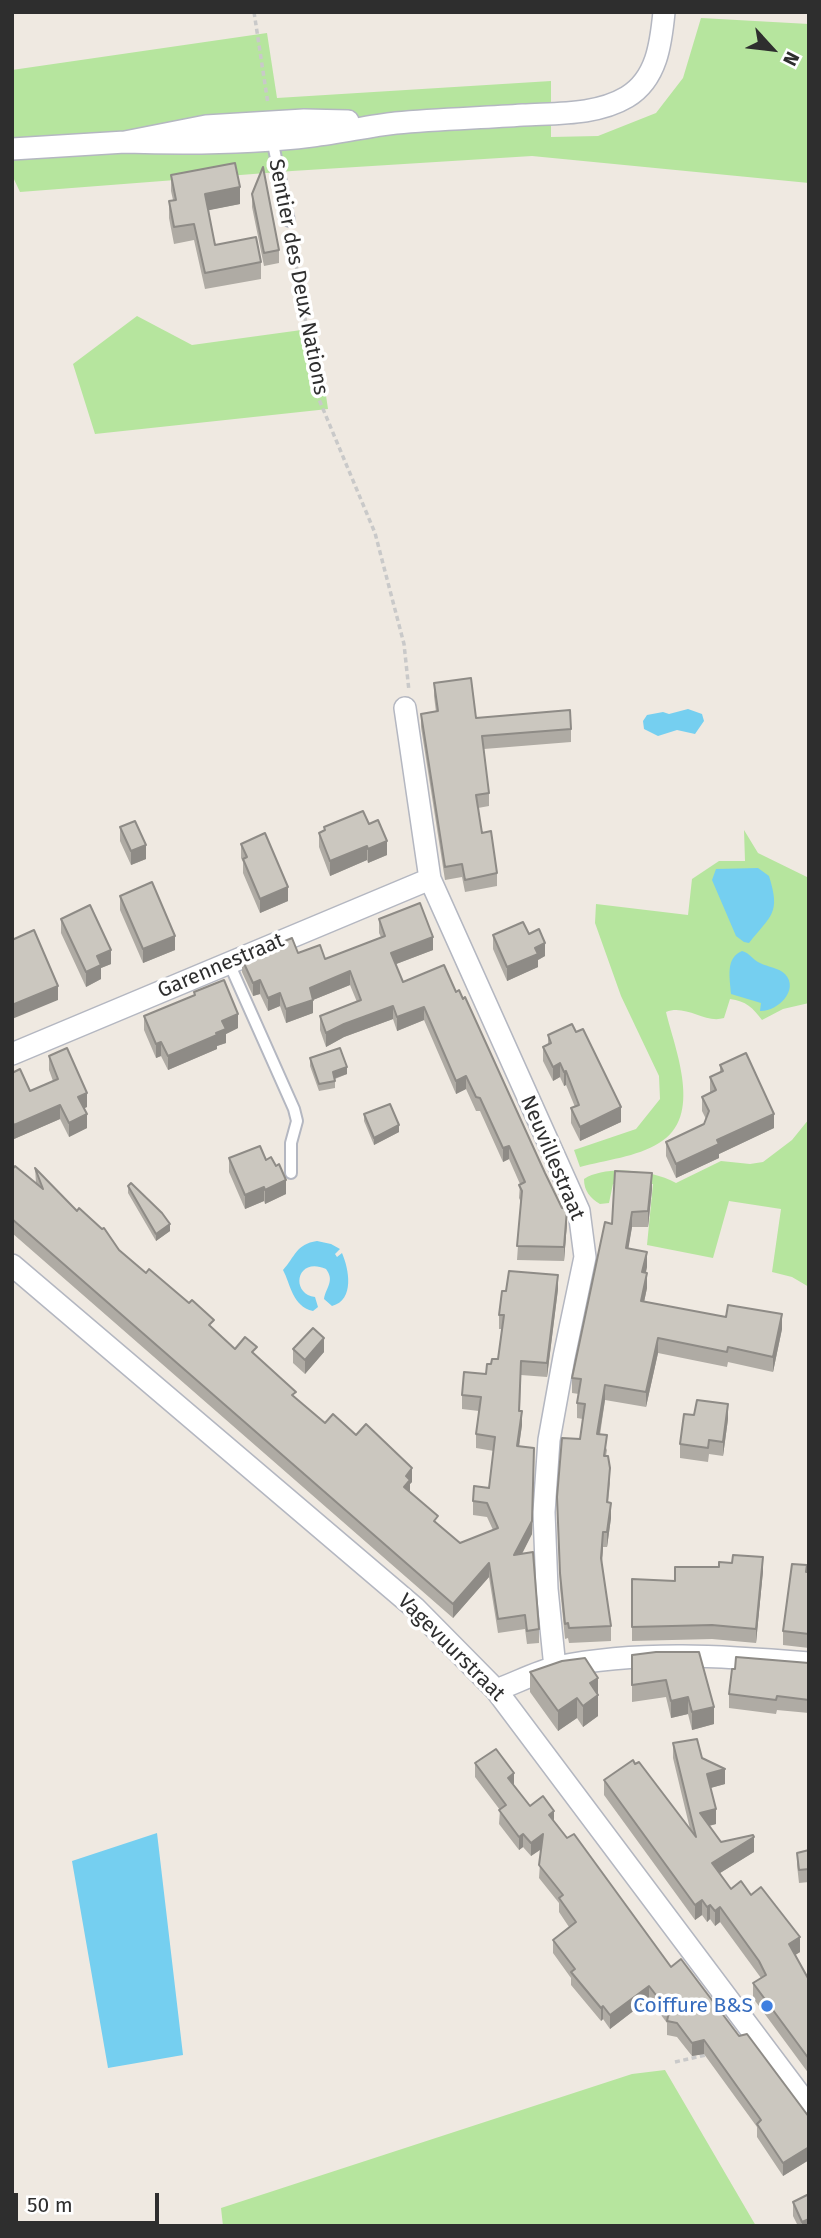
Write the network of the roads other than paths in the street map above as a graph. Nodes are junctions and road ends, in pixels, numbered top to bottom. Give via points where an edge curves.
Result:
1 (663, 12) edge
2 (271, 131) junction
3 (12, 149) edge
4 (289, 221) road end
5 (405, 708) road end
6 (430, 879) junction
7 (229, 963) junction
8 (12, 1054) edge
9 (291, 1173) dead end
10 (12, 1265) edge
11 (809, 1663) edge
12 (555, 1668) junction
13 (496, 1690) junction
14 (809, 2107) edge

1 - 2 street via 653,65 640,86 617,103 568,112 393,123 311,136
2 - 3 street via 192,145 125,142
2 - 4 lane, Sentier des Deux Nations
5 - 6 street, Neuvillestraat
6 - 7 street, Garennestraat
6 - 12 street, Neuvillestraat via 579,1211 583,1235 585,1257 551,1428 544,1512
7 - 8 street, Garennestraat
7 - 9 lane via 294,1109 297,1121
10 - 13 street, Vagevuurstraat via 415,1608
11 - 12 street via 641,1656
12 - 13 street
13 - 14 street, Vagevuurstraat

